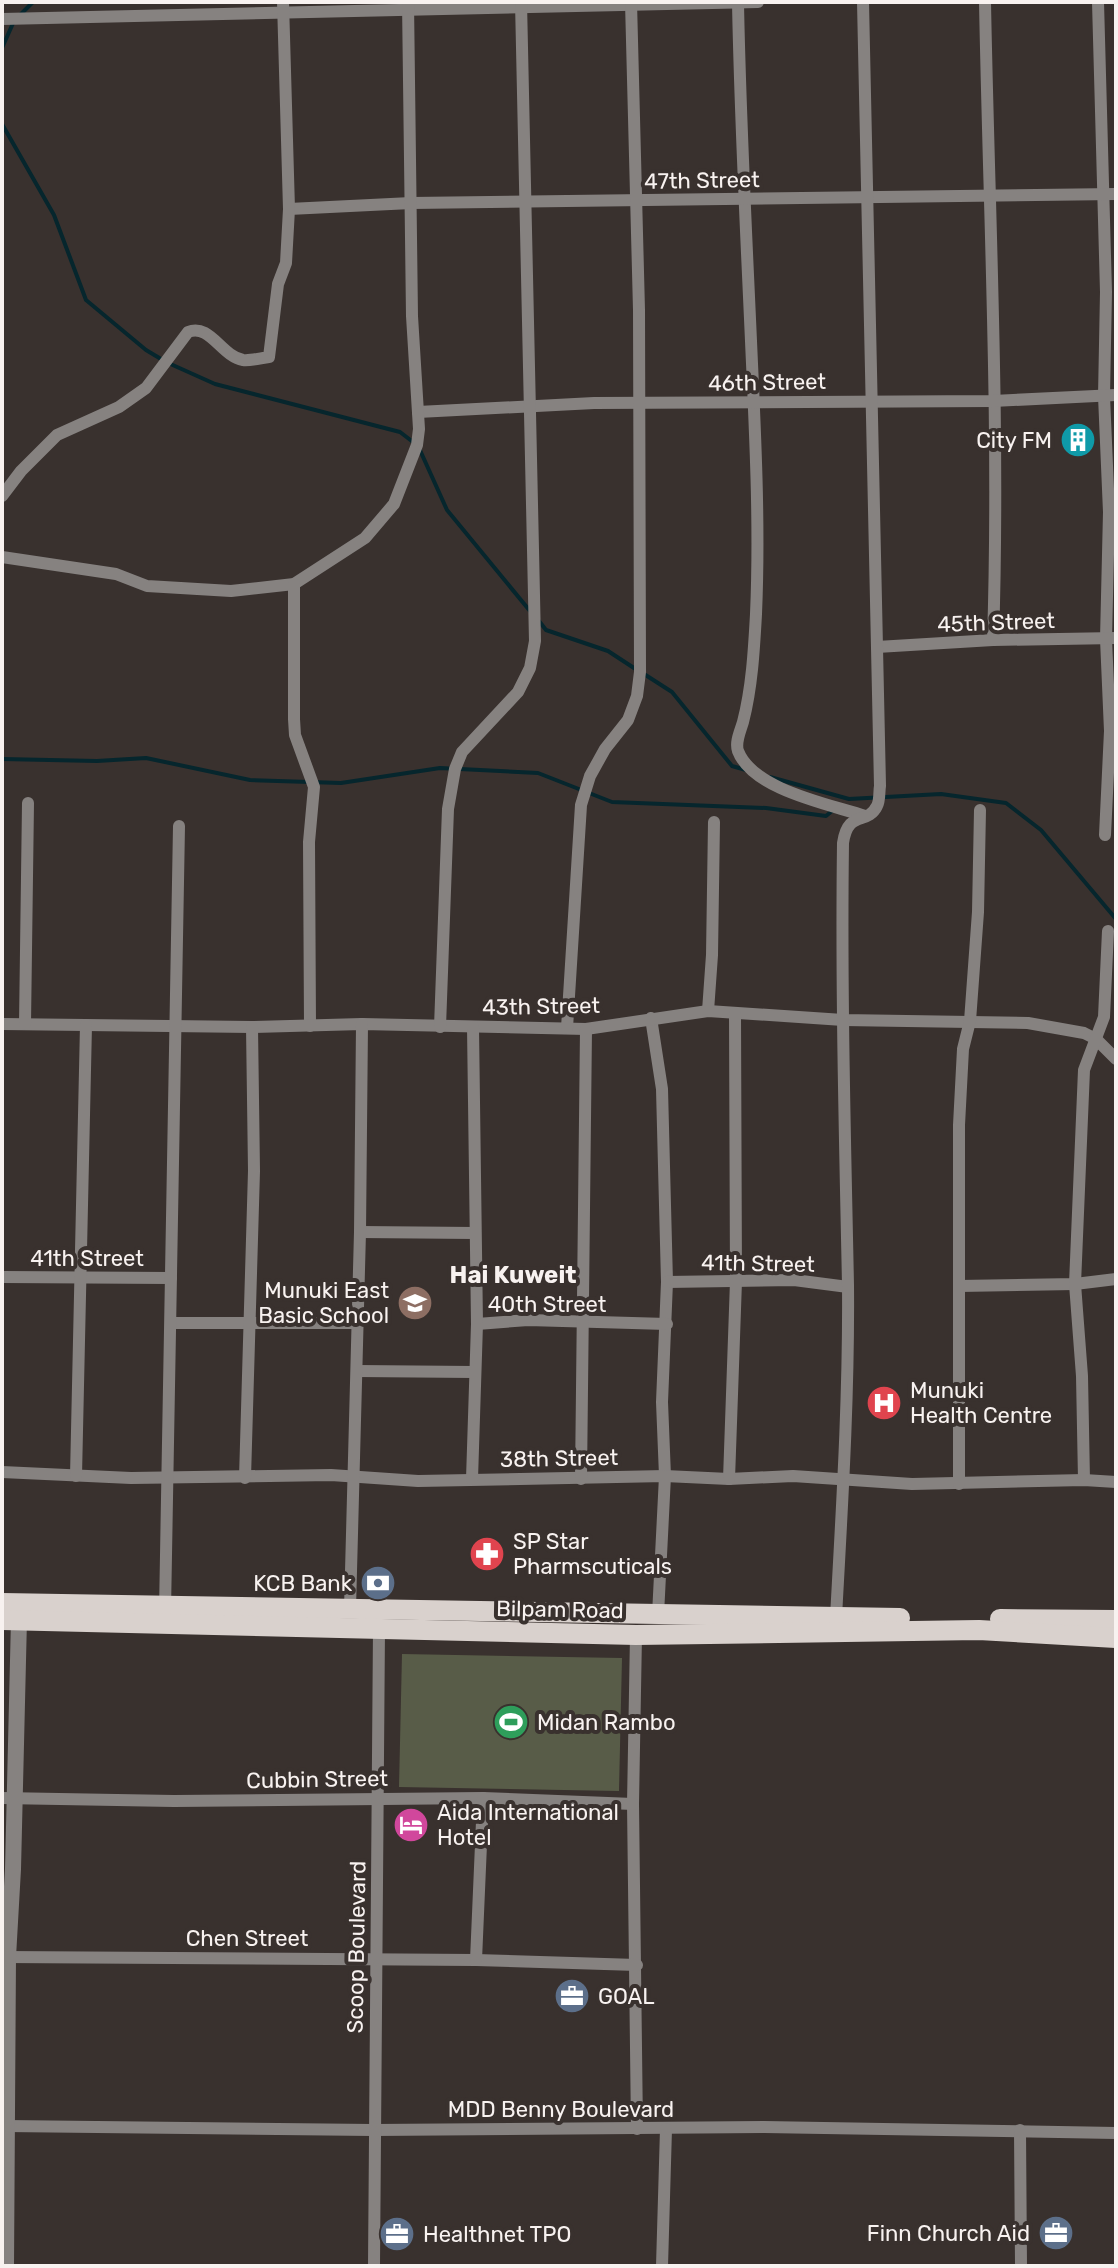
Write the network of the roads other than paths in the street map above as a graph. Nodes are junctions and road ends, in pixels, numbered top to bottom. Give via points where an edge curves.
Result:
1 (738, 2) edge
2 (758, 2) edge
3 (863, 2) edge
4 (985, 2) edge
5 (1098, 2) edge
6 (631, 4) edge
7 (521, 5) edge
8 (408, 6) edge
9 (283, 8) edge
10 (2, 19) edge
11 (1109, 194) edge
12 (991, 196) junction
13 (867, 197) junction
14 (746, 199) junction
15 (636, 201) junction
16 (411, 203) junction
17 (525, 203) junction
18 (289, 209) junction
19 (1110, 395) edge
20 (872, 401) junction
21 (993, 401) junction
22 (640, 403) junction
23 (754, 403) junction
24 (528, 406) junction
25 (418, 412) junction
26 (2, 496) edge
27 (2, 557) edge
28 (294, 584) junction
29 (1111, 638) edge
30 (993, 640) junction
31 (877, 647) junction
32 (28, 803) dead end
33 (980, 810) dead end
34 (865, 816) junction
35 (714, 822) dead end
36 (179, 826) dead end
37 (1105, 835) dead end
38 (1108, 931) dead end
39 (708, 1011) junction
40 (735, 1014) junction
41 (651, 1018) junction
42 (843, 1020) junction
43 (970, 1021) junction
44 (2, 1024) edge
45 (25, 1024) junction
46 (362, 1024) junction
47 (86, 1025) junction
48 (176, 1025) junction
49 (310, 1026) junction
50 (252, 1027) junction
51 (440, 1027) junction
52 (473, 1027) junction
53 (567, 1028) junction
54 (586, 1029) junction
55 (1096, 1039) junction
56 (1116, 1059) edge
57 (360, 1232) junction
58 (475, 1233) junction
59 (2, 1277) edge
60 (79, 1277) junction
61 (171, 1278) junction
62 (1116, 1279) edge
63 (736, 1281) junction
64 (667, 1282) junction
65 (1075, 1284) junction
66 (959, 1286) junction
67 (848, 1287) junction
68 (171, 1323) junction
69 (357, 1323) junction
70 (584, 1323) junction
71 (477, 1324) junction
72 (667, 1324) junction
73 (250, 1325) junction
74 (357, 1371) junction
75 (474, 1372) junction
76 (2, 1472) edge
77 (76, 1476) junction
78 (665, 1476) junction
79 (354, 1477) junction
80 (844, 1477) junction
81 (168, 1478) junction
82 (245, 1478) junction
83 (472, 1479) junction
84 (581, 1479) junction
85 (729, 1479) junction
86 (1084, 1480) junction
87 (1116, 1482) edge
88 (959, 1484) junction
89 (2, 1603) edge
90 (350, 1609) junction
91 (658, 1615) junction
92 (165, 1616) junction
93 (836, 1617) junction
94 (11, 1620) edge
95 (1116, 1620) edge
96 (379, 1628) junction
97 (636, 1635) junction
98 (1116, 1638) edge
99 (9, 1798) edge
100 (378, 1798) junction
101 (483, 1798) junction
102 (633, 1804) junction
103 (5, 1957) edge
104 (376, 1959) junction
105 (476, 1960) junction
106 (637, 1965) junction
107 (4, 2126) edge
108 (637, 2129) junction
109 (666, 2129) junction
110 (373, 2130) junction
111 (1020, 2130) junction
112 (1116, 2133) edge
113 (6, 2266) edge
114 (374, 2266) edge
115 (662, 2266) edge
116 (1021, 2266) edge

1 - 2 street
1 - 6 street
1 - 14 street
3 - 13 street
4 - 12 street
5 - 11 street
6 - 7 street
6 - 15 street
7 - 8 street
7 - 17 street
8 - 9 street
8 - 16 street
9 - 10 street
9 - 18 street
11 - 12 street, 47th Street
11 - 19 street
12 - 13 street, 47th Street
12 - 21 street
13 - 14 street, 47th Street
13 - 20 street
14 - 15 street, 47th Street
14 - 23 street
15 - 17 street, 47th Street
15 - 22 street
16 - 17 street, 47th Street
16 - 18 street, 47th Street
16 - 25 street
17 - 24 street
18 - 26 street via 286,263 278,284 269,357 243,360 203,331 188,332 146,388 119,407 57,435
19 - 21 street, 46th Street
19 - 29 street
20 - 21 street, 46th Street
20 - 23 street, 46th Street
20 - 31 street
21 - 30 street
22 - 23 street, 46th Street
22 - 24 street, 46th Street
22 - 53 street via 639,684 628,720 590,776 581,805
23 - 34 street via 754,653 736,747 751,768 774,785
24 - 25 street, 46th Street
24 - 51 street via 535,641 518,692 462,752 455,769 448,809
25 - 28 street via 417,445 394,504 365,538
27 - 28 street via 116,574 147,586 231,591
28 - 49 street via 295,735 313,783
29 - 30 street, 45th Street
29 - 37 street
30 - 31 street, 45th Street
31 - 34 street via 880,786 877,805
32 - 45 street
33 - 43 street
34 - 42 street via 850,822 843,843
35 - 39 street
36 - 48 street
38 - 55 street via 1104,1017
39 - 40 street, 43th Street
39 - 41 street, 43th Street
40 - 42 street, 43th Street
40 - 63 street
41 - 54 street, 43th Street
41 - 64 street via 662,1089
42 - 43 street, 43th Street
42 - 67 street
43 - 55 street, 43th Street via 1028,1023 1076,1030
43 - 66 street via 963,1049 959,1125
44 - 45 street, 43th Street
45 - 47 street, 43th Street
46 - 49 street, 43th Street
46 - 51 street, 43th Street
46 - 57 street
47 - 48 street, 43th Street
47 - 60 street
48 - 50 street, 43th Street
48 - 61 street
49 - 50 street, 43th Street
50 - 73 street
51 - 52 street, 43th Street
52 - 53 street, 43th Street
52 - 58 street
53 - 54 street, 43th Street
54 - 70 street
55 - 56 street, 43th Street
55 - 65 street via 1084,1070
57 - 58 street
57 - 69 street
58 - 71 street
59 - 60 street, 41th Street
60 - 61 street, 41th Street
60 - 77 street
61 - 68 street
62 - 65 street
63 - 64 street, 41th Street
63 - 67 street, 41th Street via 794,1280
63 - 85 street
64 - 72 street
65 - 66 street
65 - 86 street
66 - 88 street
67 - 80 street
68 - 73 street
68 - 81 street
69 - 73 street
69 - 74 street
70 - 71 street, 40th Street
70 - 72 street, 40th Street
70 - 84 street
71 - 75 street
72 - 78 street
73 - 82 street
74 - 75 street
74 - 79 street
75 - 83 street
76 - 77 street, 38th Street
77 - 81 street, 38th Street
78 - 84 street, 38th Street
78 - 85 street, 38th Street
78 - 91 street
79 - 82 street, 38th Street
79 - 83 street, 38th Street
79 - 90 street
80 - 85 street, 38th Street
80 - 88 street, 38th Street
80 - 93 street
81 - 82 street, 38th Street
81 - 92 street
83 - 84 street, 38th Street
86 - 87 street, 38th Street
86 - 88 street, 38th Street
89 - 92 main road, Bilpam Road
90 - 91 main road, Bilpam Road
90 - 92 main road, Bilpam Road
91 - 93 main road, Bilpam Road
92 - 94 main road, Bilpam Road
92 - 96 main road, Bilpam Road
93 - 95 main road, Bilpam Road
94 - 99 street
96 - 97 main road, Bilpam Road
96 - 100 street, Scoop Boulevard
97 - 98 main road, Bilpam Road via 979,1630
97 - 102 street
99 - 100 street, Cubbin Street
99 - 103 street
100 - 101 street, Cubbin Street
100 - 104 street, Scoop Boulevard
101 - 102 street, Cubbin Street
101 - 105 street
102 - 106 street
103 - 104 street, Chen Street
103 - 107 street
104 - 105 street, Chen Street
104 - 110 street, Scoop Boulevard
105 - 106 street, Chen Street
106 - 108 street
107 - 110 street, MDD Benny Boulevard
107 - 113 street
108 - 109 street, MDD Benny Boulevard
108 - 110 street, MDD Benny Boulevard
109 - 111 street, MDD Benny Boulevard
109 - 115 street
110 - 114 street, Scoop Boulevard
111 - 112 street, MDD Benny Boulevard
111 - 116 street

